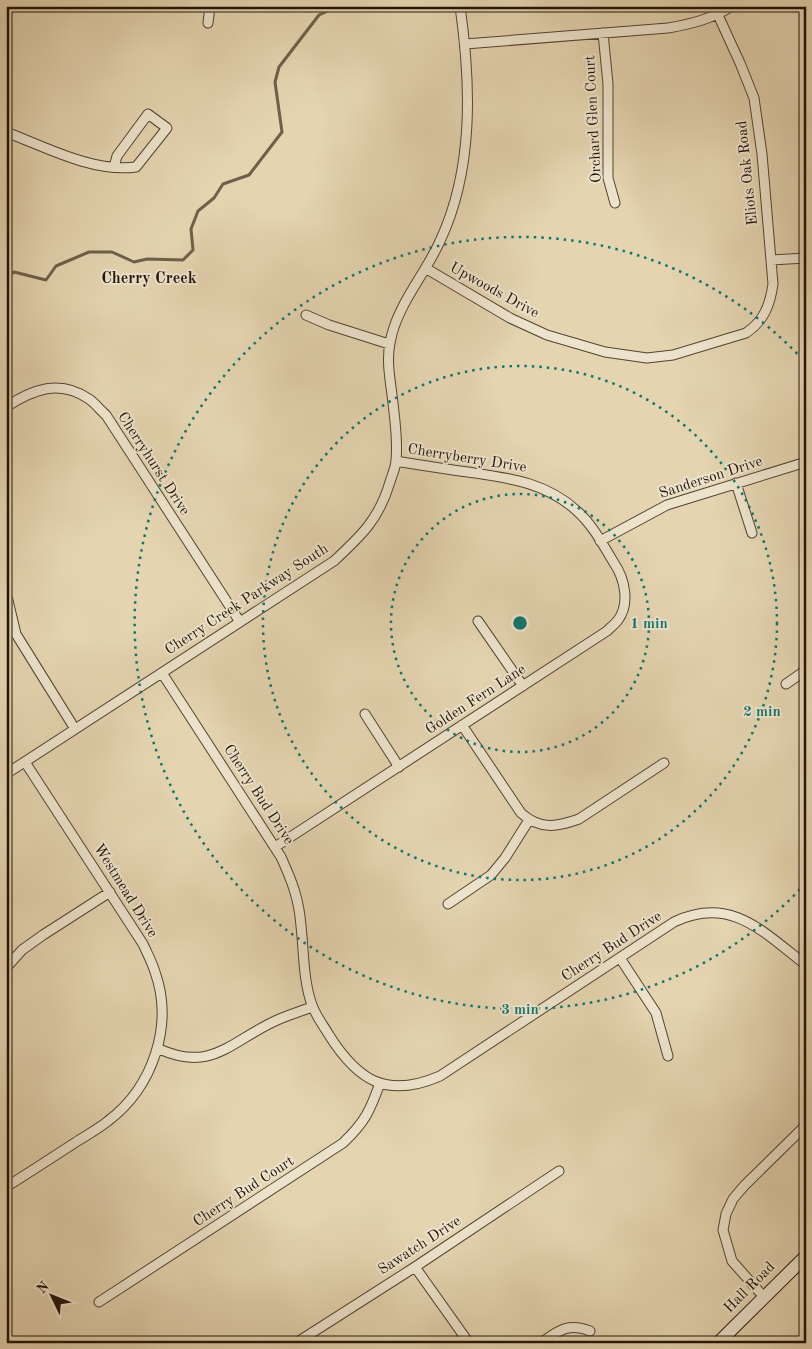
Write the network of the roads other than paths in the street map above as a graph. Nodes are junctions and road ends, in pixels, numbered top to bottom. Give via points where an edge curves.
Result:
1 (210, 6) edge
2 (460, 6) edge
3 (732, 6) edge
4 (718, 15) junction
5 (208, 23) dead end
6 (603, 33) junction
7 (465, 44) junction
8 (6, 132) edge
9 (114, 168) junction
10 (615, 203) dead end
11 (806, 258) edge
12 (770, 260) junction
13 (427, 269) junction
14 (306, 315) dead end
15 (752, 329) joint
16 (389, 344) junction
17 (6, 407) edge
18 (396, 462) junction
19 (806, 462) edge
20 (736, 483) junction
21 (752, 533) dead end
22 (600, 541) junction
23 (6, 592) edge
24 (478, 621) dead end
25 (240, 622) junction
26 (806, 670) edge
27 (162, 673) junction
28 (786, 684) dead end
29 (523, 686) junction
30 (365, 714) dead end
31 (462, 725) junction
32 (75, 729) junction
33 (25, 762) junction
34 (664, 764) dead end
35 (399, 766) junction
36 (6, 774) edge
37 (529, 820) junction
38 (275, 847) junction
39 (110, 892) junction
40 (448, 904) dead end
41 (620, 958) junction
42 (806, 964) edge
43 (6, 968) edge
44 (312, 1007) junction
45 (159, 1049) junction
46 (668, 1056) dead end
47 (380, 1083) junction
48 (806, 1124) edge
49 (559, 1171) dead end
50 (6, 1188) edge
51 (806, 1256) edge
52 (415, 1266) junction
53 (764, 1297) junction
54 (99, 1302) dead end
55 (590, 1330) dead end
56 (296, 1343) edge
57 (469, 1343) edge
58 (540, 1343) edge
59 (718, 1343) edge

1 - 5 street
2 - 7 street, Cherry Creek Parkway South
3 - 4 street
4 - 6 street via 668,28
4 - 12 street, Eliots Oak Road via 754,98
6 - 7 street
6 - 10 street, Orchard Glen Court via 608,84 608,178
7 - 13 street, Cherry Creek Parkway South via 467,122 460,175 441,240
8 - 9 street via 82,162
9 - 9 street via 136,167 167,128 148,114 117,156
11 - 12 street
12 - 15 street, Eliots Oak Road via 773,284 770,303
13 - 15 street, Upwoods Drive via 510,318 546,335 605,352 647,358 673,355
13 - 16 street, Cherry Creek Parkway South via 402,308
14 - 16 street
16 - 18 street, Cherry Creek Parkway South
17 - 25 street, Cherryhurst Drive via 20,397 44,388 69,389 90,399 106,415
18 - 22 street, Cherryberry Drive via 512,479 538,486 578,511
18 - 25 street, Cherry Creek Parkway South via 378,513 364,534 334,561
19 - 20 street, Sanderson Drive
20 - 21 street
20 - 22 street, Sanderson Drive via 667,505
22 - 29 street, Golden Fern Lane via 620,572 623,583 624,605 618,620 607,631
23 - 32 street via 16,634
24 - 29 street
25 - 27 street, Cherry Creek Parkway South
26 - 28 street
27 - 32 street, Cherry Creek Parkway South
27 - 38 street, Cherry Bud Drive
29 - 31 street, Golden Fern Lane
30 - 35 street
31 - 35 street, Golden Fern Lane
31 - 37 street via 512,801
32 - 33 street, Cherry Creek Parkway South
33 - 36 street, Cherry Creek Parkway South
33 - 39 street, Westmead Drive
34 - 37 street via 579,819 550,826
35 - 38 street, Golden Fern Lane
37 - 40 street via 491,875
38 - 44 street, Cherry Bud Drive via 296,890
39 - 43 street via 29,945
39 - 45 street, Westmead Drive via 143,944 156,972 161,995
41 - 42 street, Cherry Bud Drive via 685,917 713,912 739,917 752,924
41 - 46 street via 656,1012
41 - 47 street, Cherry Bud Drive via 440,1076 411,1085
44 - 45 street via 272,1022 218,1054 180,1057
44 - 47 street, Cherry Bud Drive via 345,1058 361,1073
45 - 50 street, Westmead Drive via 139,1088 109,1121
47 - 54 street, Cherry Bud Court via 372,1107 360,1126 343,1143
48 - 53 street via 744,1186 726,1214 723,1230 732,1261
49 - 52 street, Sawatch Drive
51 - 53 main road, Hall Road
52 - 56 street, Sawatch Drive
52 - 57 street
53 - 59 main road, Hall Road
55 - 58 street via 569,1326

